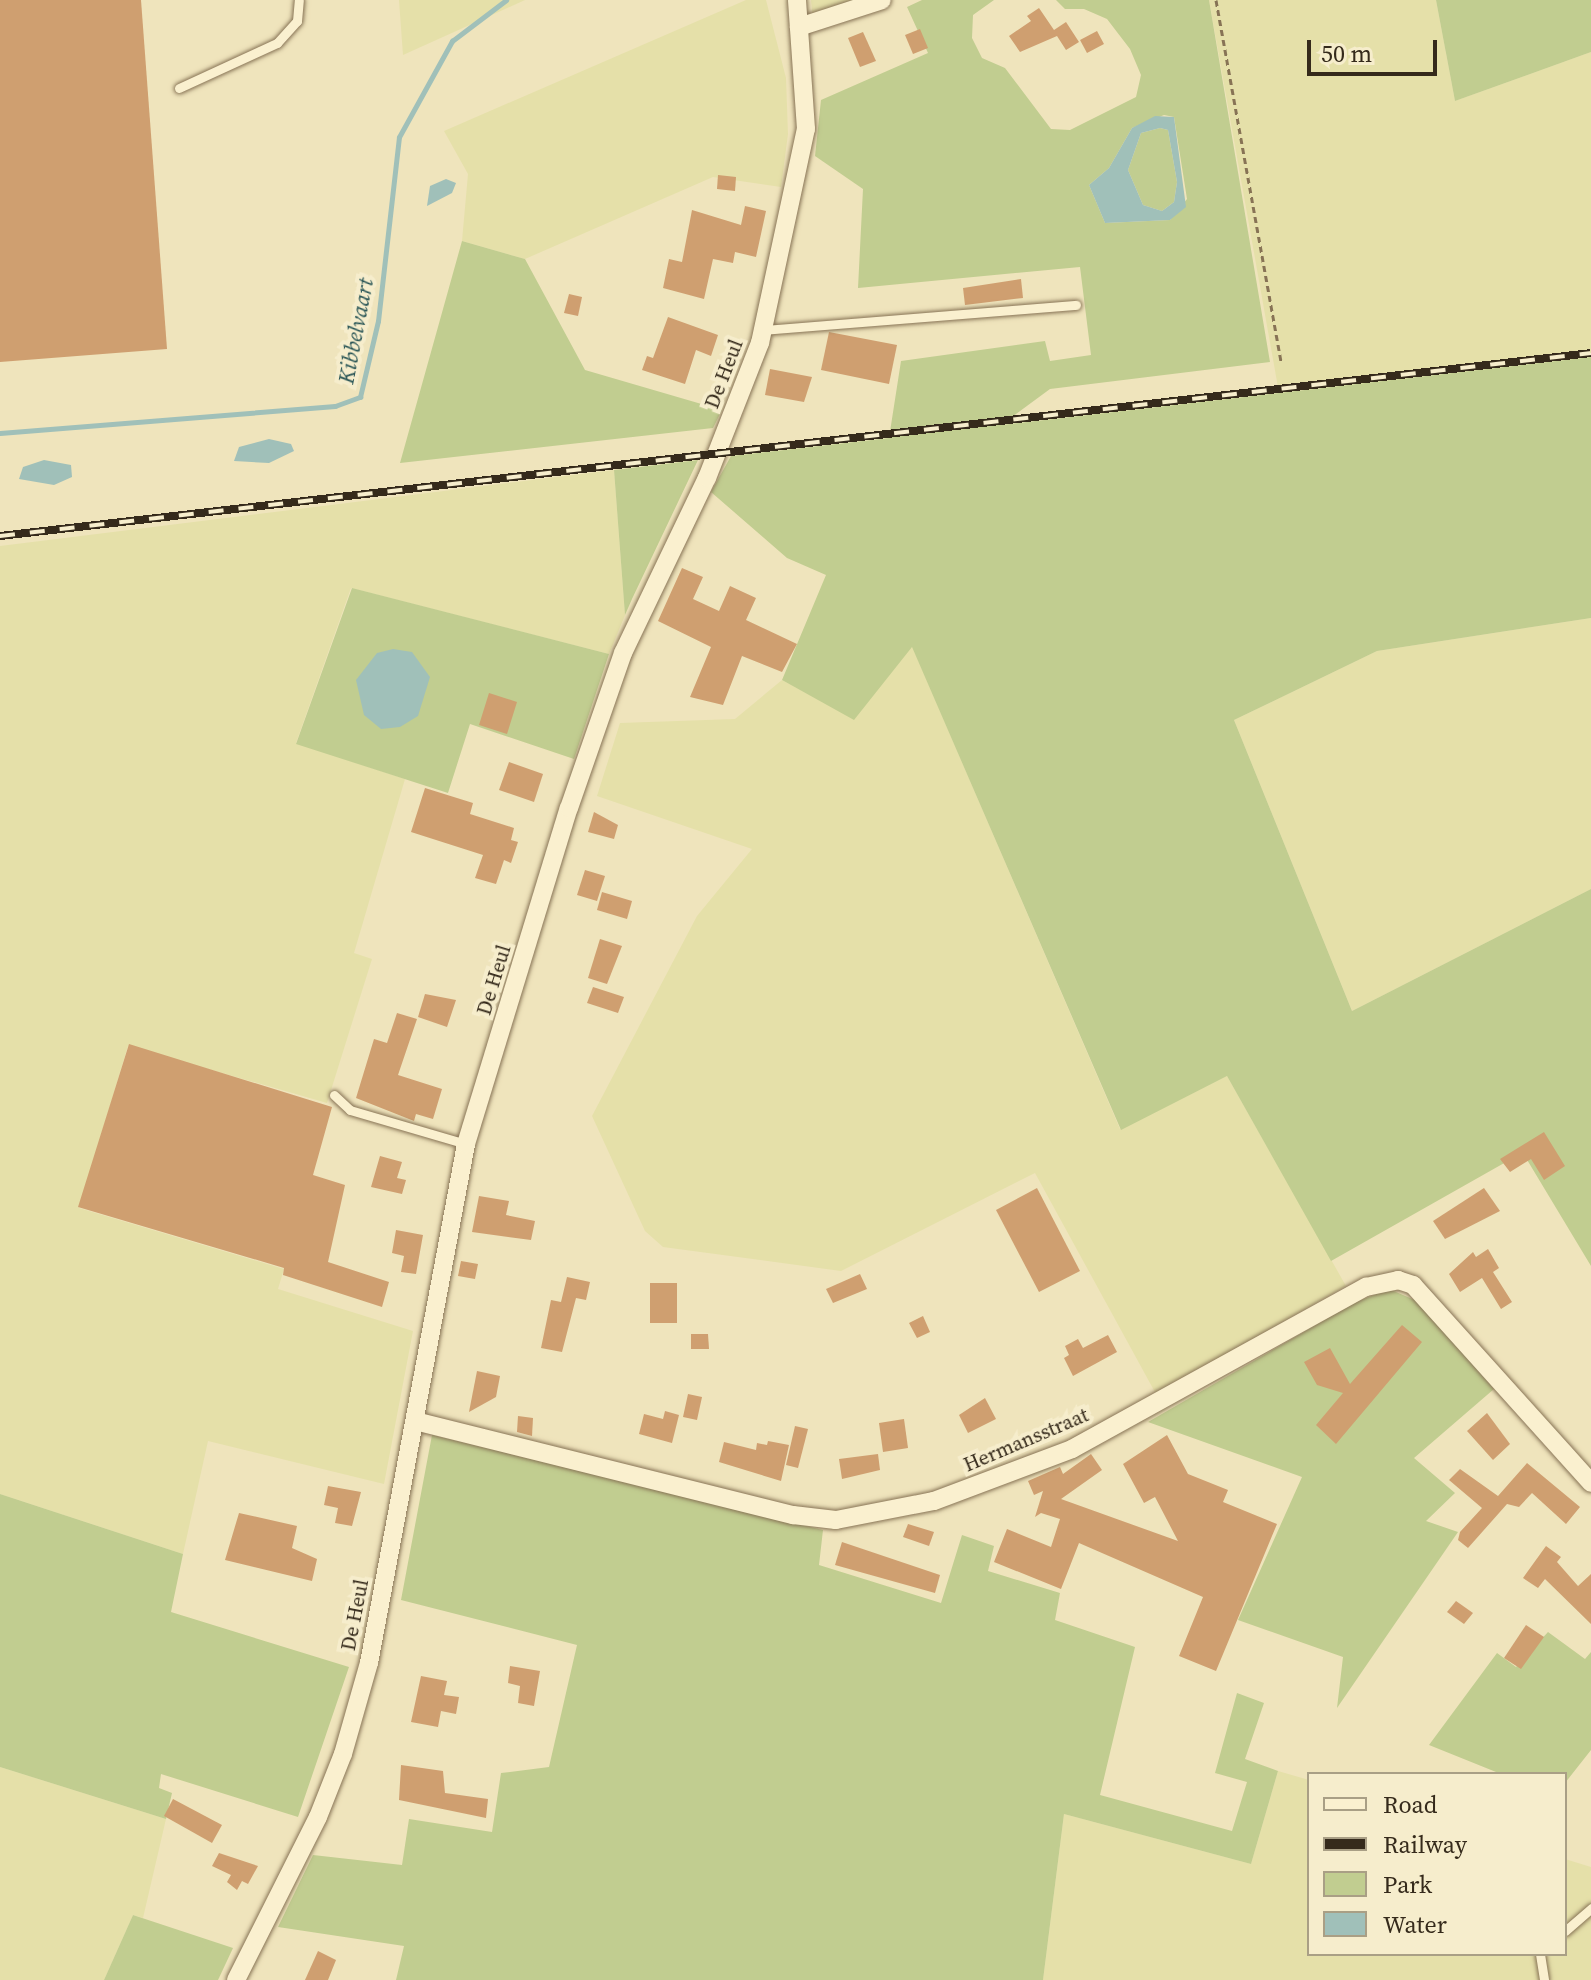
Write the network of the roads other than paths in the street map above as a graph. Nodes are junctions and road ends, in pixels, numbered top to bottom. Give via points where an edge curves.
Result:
1 (299, 0) edge
2 (797, 0) edge
3 (882, 0) edge
4 (799, 27) junction
5 (179, 88) dead end
6 (1076, 305) dead end
7 (763, 330) junction
8 (334, 1095) dead end
9 (466, 1144) junction
10 (415, 1421) junction
11 (1591, 1483) edge
12 (1591, 1908) edge
13 (1567, 1929) edge
14 (1540, 1956) edge
15 (236, 1980) edge
16 (1544, 1980) edge

1 - 5 lane via 297,21 277,43
2 - 4 street, De Heul
3 - 4 street
4 - 7 street, De Heul via 806,129
6 - 7 lane
7 - 9 street, De Heul via 707,478 623,653 569,808
8 - 9 lane via 350,1110
9 - 10 street, De Heul
10 - 11 street, Hermansstraat via 793,1515 836,1520 934,1501 1072,1449 1366,1287 1398,1280 1413,1285
10 - 15 street, De Heul via 369,1663 343,1754
12 - 13 lane
14 - 16 lane

